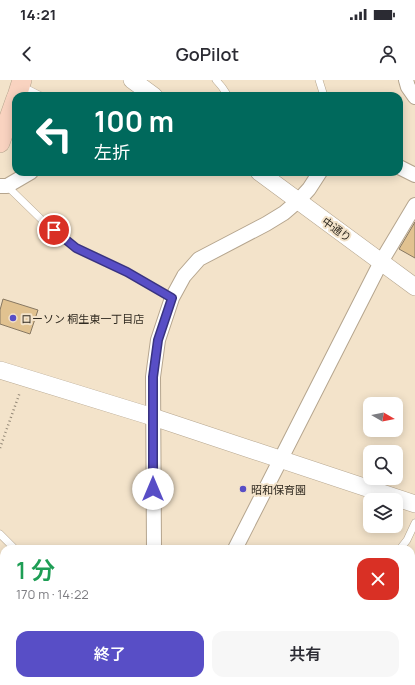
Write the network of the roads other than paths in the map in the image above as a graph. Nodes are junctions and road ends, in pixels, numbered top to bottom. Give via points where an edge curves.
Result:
1 (132, 80) edge
2 (216, 80) edge
3 (319, 80) edge
4 (406, 80) edge
5 (148, 92) edge
6 (225, 92) edge
7 (323, 92) edge
8 (415, 97) edge
9 (12, 110) edge
10 (0, 143) edge
11 (403, 169) edge
12 (415, 175) edge
13 (23, 176) edge
14 (264, 176) edge
15 (317, 176) edge
16 (3, 186) edge
17 (298, 201) junction
18 (415, 205) edge
19 (381, 262) junction
20 (415, 286) edge
21 (172, 298) junction
22 (0, 370) edge
23 (153, 417) junction
24 (280, 460) junction
25 (415, 504) edge
26 (415, 523) edge
27 (0, 534) edge
28 (11, 545) edge
29 (154, 545) edge
30 (237, 545) edge
31 (403, 545) edge

1 - 5 street
2 - 6 lane
3 - 7 lane
4 - 8 street
9 - 10 main road
11 - 12 street
13 - 16 street
14 - 17 street, 中通り
15 - 17 street
16 - 21 lane via 76,248 127,272
17 - 19 street, 中通り
17 - 21 street via 266,224 199,259 184,276
18 - 19 street
19 - 20 street, 中通り
19 - 24 street
21 - 23 street via 158,340 153,377
22 - 23 street
23 - 24 street
23 - 29 street
24 - 25 street
24 - 30 street
26 - 31 lane
27 - 28 lane

